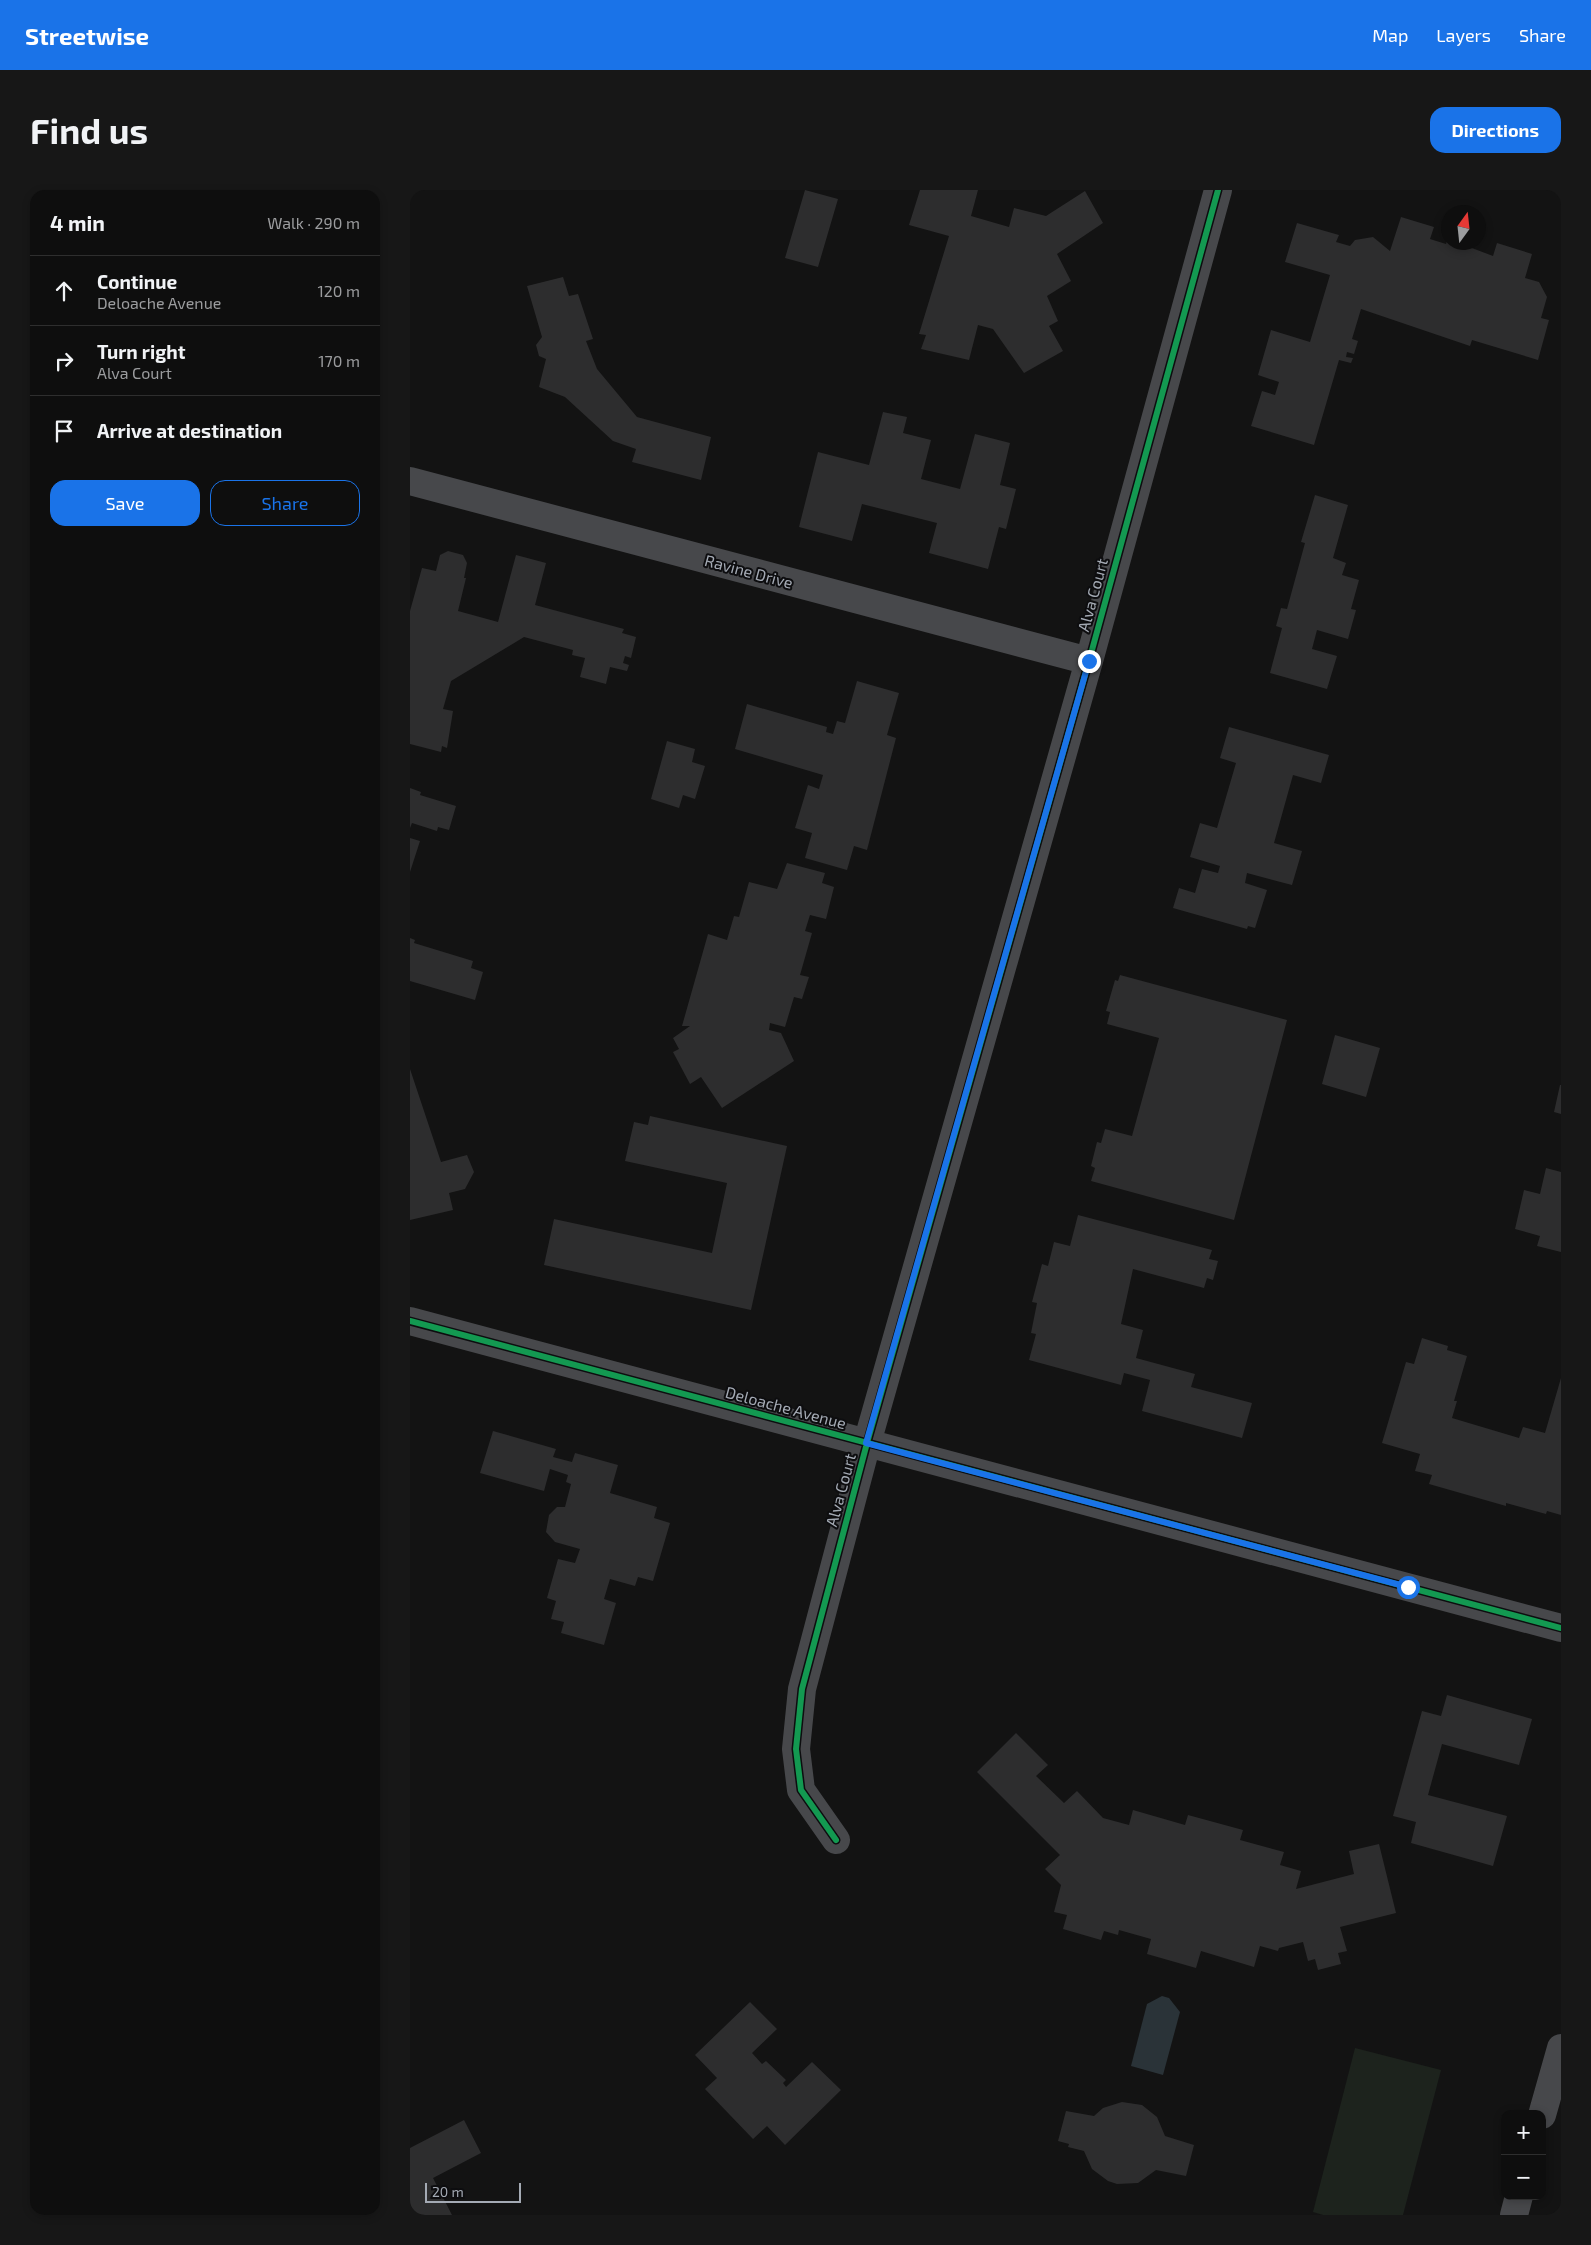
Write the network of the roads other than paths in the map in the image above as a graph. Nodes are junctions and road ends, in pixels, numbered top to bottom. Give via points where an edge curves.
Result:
1 (1218, 190) edge
2 (410, 480) edge
3 (1089, 661) junction
4 (410, 1321) edge
5 (866, 1443) junction
6 (1561, 1628) edge
7 (836, 1840) dead end
8 (1561, 2048) edge
9 (1543, 2110) edge
10 (1519, 2200) edge
11 (1514, 2215) edge

1 - 3 street, Alva Court
2 - 3 street, Ravine Drive
3 - 5 street, Alva Court
4 - 5 street, Deloache Avenue
5 - 6 street, Deloache Avenue
5 - 7 street, Alva Court via 802,1689 796,1749 801,1790
8 - 9 street
10 - 11 street

